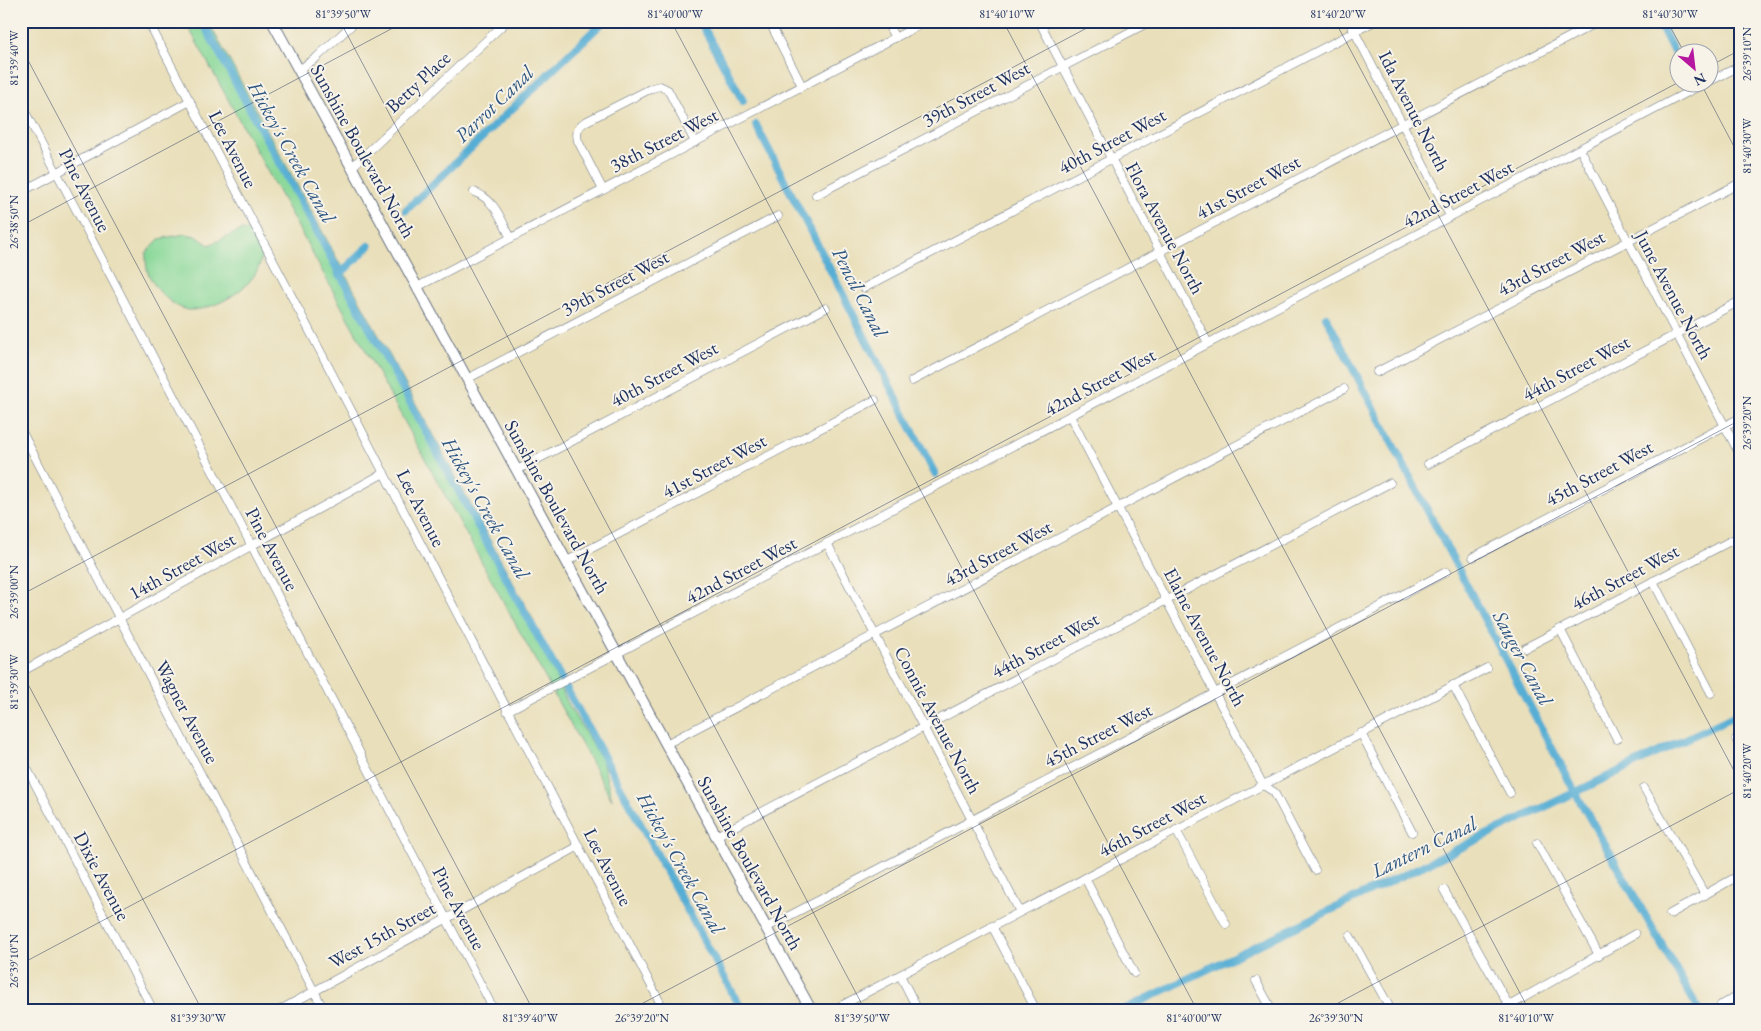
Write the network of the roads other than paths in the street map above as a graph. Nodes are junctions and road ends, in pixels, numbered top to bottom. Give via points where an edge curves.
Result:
1 (148, 21) edge
2 (272, 21) edge
3 (356, 21) edge
4 (507, 21) edge
5 (769, 21) edge
6 (886, 21) edge
7 (926, 21) edge
8 (1039, 21) edge
9 (1151, 21) edge
10 (1349, 21) edge
11 (1375, 21) edge
12 (1600, 21) edge
13 (1354, 32) junction
14 (894, 38) junction
15 (1740, 66) edge
16 (1063, 68) junction
17 (299, 70) junction
18 (1718, 77) edge
19 (802, 86) junction
20 (1689, 92) edge
21 (190, 101) junction
22 (21, 104) edge
23 (1403, 124) junction
24 (695, 142) junction
25 (1580, 149) junction
26 (1112, 159) junction
27 (352, 167) junction
28 (57, 172) junction
29 (1740, 183) edge
30 (603, 190) junction
31 (21, 192) edge
32 (474, 192) dead end
33 (816, 196) dead end
34 (778, 216) dead end
35 (1450, 216) junction
36 (511, 238) junction
37 (1628, 242) junction
38 (1160, 252) junction
39 (417, 287) junction
40 (864, 288) dead end
41 (1740, 300) edge
42 (826, 308) dead end
43 (1676, 334) junction
44 (1208, 343) junction
45 (1377, 372) dead end
46 (467, 378) junction
47 (912, 381) dead end
48 (1344, 390) dead end
49 (875, 400) dead end
50 (1070, 416) junction
51 (1740, 418) edge
52 (1724, 426) junction
53 (21, 430) edge
54 (1740, 455) edge
55 (1428, 464) dead end
56 (517, 470) junction
57 (384, 472) junction
58 (1390, 483) dead end
59 (1118, 507) junction
60 (1740, 536) edge
61 (827, 543) junction
62 (251, 546) junction
63 (1473, 557) dead end
64 (567, 561) junction
65 (1446, 572) dead end
66 (1653, 581) junction
67 (1167, 600) junction
68 (120, 618) junction
69 (1560, 629) junction
70 (875, 635) junction
71 (1525, 648) dead end
72 (616, 653) junction
73 (1487, 668) dead end
74 (21, 672) edge
75 (1453, 685) junction
76 (1216, 692) junction
77 (1711, 693) dead end
78 (508, 711) junction
79 (924, 727) junction
80 (1361, 733) junction
81 (1617, 739) dead end
82 (666, 744) junction
83 (21, 757) edge
84 (1263, 785) junction
85 (1644, 788) dead end
86 (1510, 793) dead end
87 (972, 819) junction
88 (1176, 830) junction
89 (1412, 832) dead end
90 (716, 836) junction
91 (1537, 843) dead end
92 (579, 846) junction
93 (1315, 870) dead end
94 (1740, 875) edge
95 (1085, 878) junction
96 (1444, 890) dead end
97 (1705, 895) junction
98 (1020, 912) junction
99 (1670, 914) dead end
100 (446, 919) junction
101 (1226, 924) dead end
102 (992, 926) junction
103 (766, 928) junction
104 (1635, 934) dead end
105 (1350, 936) dead end
106 (1599, 954) junction
107 (1134, 972) dead end
108 (900, 975) junction
109 (1256, 981) dead end
110 (314, 991) junction
111 (1740, 994) edge
112 (1721, 1005) dead end
113 (1505, 1008) edge
114 (153, 1010) edge
115 (280, 1010) edge
116 (324, 1010) edge
117 (494, 1010) edge
118 (664, 1010) edge
119 (811, 1010) edge
120 (832, 1010) edge
121 (918, 1010) edge
122 (1036, 1010) edge
123 (1272, 1010) edge
124 (1392, 1010) edge

1 - 21 street, Lee Avenue
2 - 17 street, Sunshine Boulevard North
3 - 17 street
4 - 27 street, Betty Place
5 - 19 street
6 - 14 street
7 - 14 street, 38th Street West
8 - 16 street, Flora Avenue North
9 - 16 street, 39th Street West
10 - 13 street, Ida Avenue North
11 - 13 street, 40th Street West
12 - 23 street, 41st Street West
13 - 23 street, Ida Avenue North
13 - 26 street, 40th Street West
14 - 19 street, 38th Street West
15 - 18 street, 42nd Street West
16 - 26 street, Flora Avenue North
16 - 33 street, 39th Street West
17 - 27 street, Sunshine Boulevard North
19 - 24 street, 38th Street West
20 - 25 street, 42nd Street West
21 - 28 street
21 - 57 street, Lee Avenue
22 - 28 street, Pine Avenue
23 - 35 street, Ida Avenue North
23 - 38 street, 41st Street West
24 - 30 street, 38th Street West
24 - 30 street via 668,90 660,86 586,122 579,126 576,134
25 - 35 street, 42nd Street West
25 - 37 street, June Avenue North
26 - 38 street, Flora Avenue North
26 - 40 street, 40th Street West
27 - 39 street, Sunshine Boulevard North
28 - 31 street
28 - 62 street, Pine Avenue
29 - 37 street, 43rd Street West
30 - 36 street, 38th Street West
32 - 36 street via 494,206
34 - 46 street, 39th Street West
35 - 44 street, 42nd Street West
36 - 39 street, 38th Street West
37 - 43 street, June Avenue North
37 - 45 street, 43rd Street West
38 - 44 street, Flora Avenue North
38 - 47 street, 41st Street West
39 - 46 street, Sunshine Boulevard North
41 - 43 street, 44th Street West
42 - 56 street, 40th Street West
43 - 52 street, June Avenue North
43 - 55 street, 44th Street West
44 - 50 street, 42nd Street West
46 - 56 street, Sunshine Boulevard North
48 - 59 street, 43rd Street West
49 - 64 street, 41st Street West
50 - 59 street, Elaine Avenue North
50 - 61 street, 42nd Street West
51 - 52 street, 45th Street West
52 - 54 street, June Avenue North
52 - 63 street, 45th Street West
53 - 68 street, Wagner Avenue
56 - 64 street, Sunshine Boulevard North
57 - 62 street, 14th Street West
57 - 78 street, Lee Avenue
58 - 67 street, 44th Street West
59 - 67 street, Elaine Avenue North
59 - 70 street, 43rd Street West
60 - 66 street, 46th Street West
61 - 70 street, Connie Avenue North
61 - 72 street, 42nd Street West
62 - 68 street, 14th Street West
62 - 100 street, Pine Avenue
64 - 72 street, Sunshine Boulevard North
65 - 76 street, 45th Street West
66 - 69 street, 46th Street West
66 - 77 street
67 - 76 street, Elaine Avenue North
67 - 79 street, 44th Street West
68 - 74 street, 14th Street West
68 - 110 street, Wagner Avenue
69 - 71 street, 46th Street West
69 - 81 street
70 - 79 street, Connie Avenue North
70 - 82 street, 43rd Street West
72 - 78 street, 42nd Street West
72 - 82 street, Sunshine Boulevard North
73 - 75 street, 46th Street West
75 - 80 street, 46th Street West
75 - 86 street
76 - 84 street, Elaine Avenue North
76 - 87 street, 45th Street West
78 - 92 street, Lee Avenue
79 - 87 street, Connie Avenue North
79 - 90 street, 44th Street West
80 - 84 street, 46th Street West
80 - 89 street
82 - 90 street, Sunshine Boulevard North
83 - 114 street, Dixie Avenue
84 - 88 street, 46th Street West
84 - 93 street, Elaine Avenue North via 1274,792
85 - 97 street
87 - 98 street, Connie Avenue North
87 - 103 street, 45th Street West
88 - 95 street, 46th Street West
88 - 101 street
90 - 103 street, Sunshine Boulevard North
91 - 106 street
92 - 100 street, West 15th Street
92 - 118 street, Lee Avenue
94 - 97 street
95 - 98 street, 46th Street West
95 - 107 street
96 - 113 street
97 - 99 street
98 - 102 street, 46th Street West
100 - 110 street, West 15th Street
100 - 117 street, Pine Avenue
102 - 108 street, 46th Street West
102 - 122 street
103 - 119 street, Sunshine Boulevard North
104 - 106 street
105 - 124 street
106 - 113 street
108 - 120 street, 46th Street West
108 - 121 street
109 - 123 street
110 - 115 street, West 15th Street
110 - 116 street, Wagner Avenue
111 - 112 street

